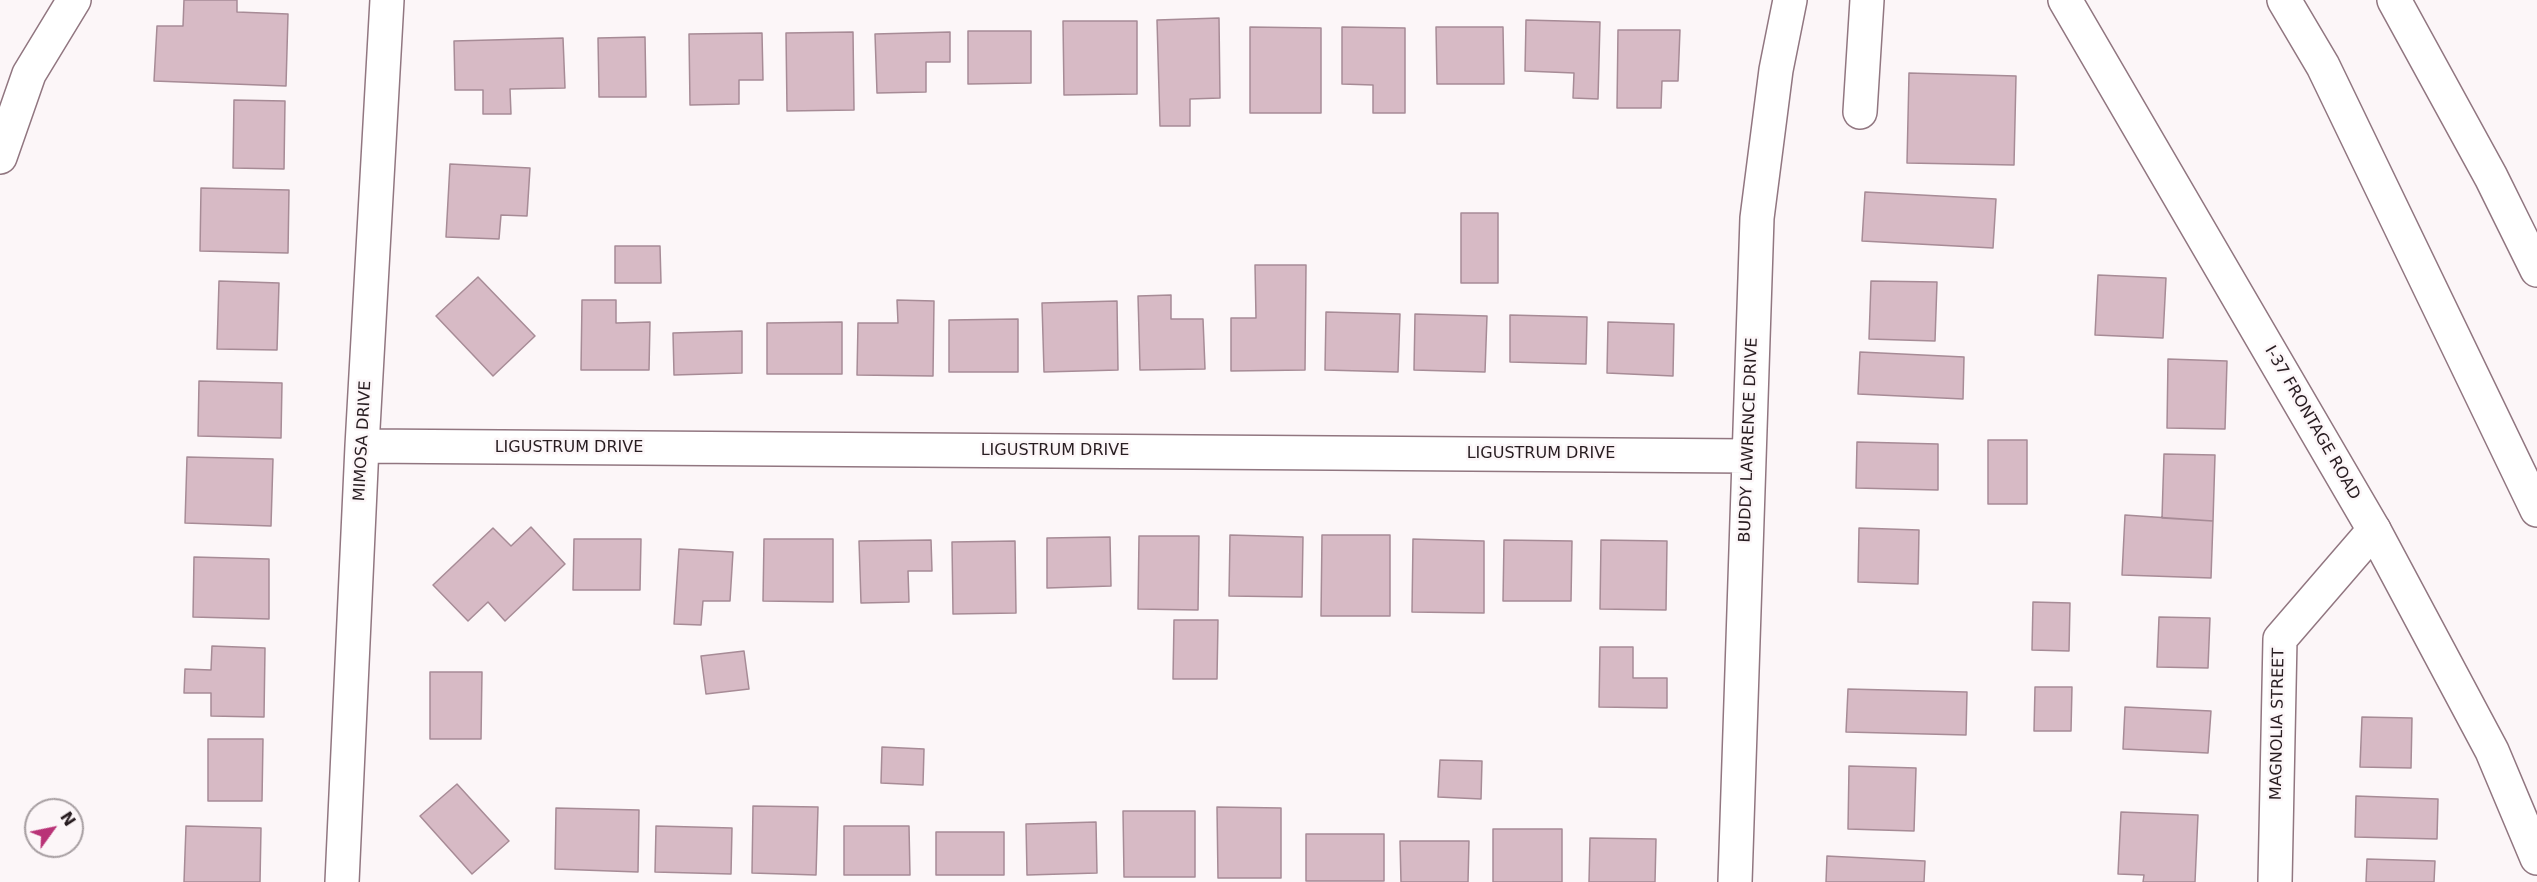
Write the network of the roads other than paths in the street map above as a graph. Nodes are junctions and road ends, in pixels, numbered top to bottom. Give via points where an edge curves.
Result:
1 (74, 0) edge
2 (387, 0) edge
3 (1790, 0) edge
4 (1867, 0) edge
5 (2065, 0) edge
6 (2284, 0) edge
7 (2394, 0) edge
8 (1860, 112) dead end
9 (0, 157) edge
10 (2537, 270) edge
11 (362, 446) junction
12 (1748, 456) junction
13 (2537, 510) edge
14 (2374, 530) junction
15 (2537, 858) edge
16 (342, 882) edge
17 (1735, 882) edge
18 (2275, 882) edge

1 - 9 main road via 29,74
2 - 11 main road, MIMOSA DRIVE
3 - 12 main road, BUDDY LAWRENCE DRIVE via 1776,70 1757,218
4 - 8 main road
5 - 14 main road, I-37 FRONTAGE ROAD
6 - 13 main road via 2323,66
7 - 10 main road
11 - 12 main road, LIGUSTRUM DRIVE
11 - 16 main road, MIMOSA DRIVE
12 - 17 main road, BUDDY LAWRENCE DRIVE
14 - 15 main road, I-37 FRONTAGE ROAD via 2492,751
14 - 18 main road, MAGNOLIA STREET via 2280,639

